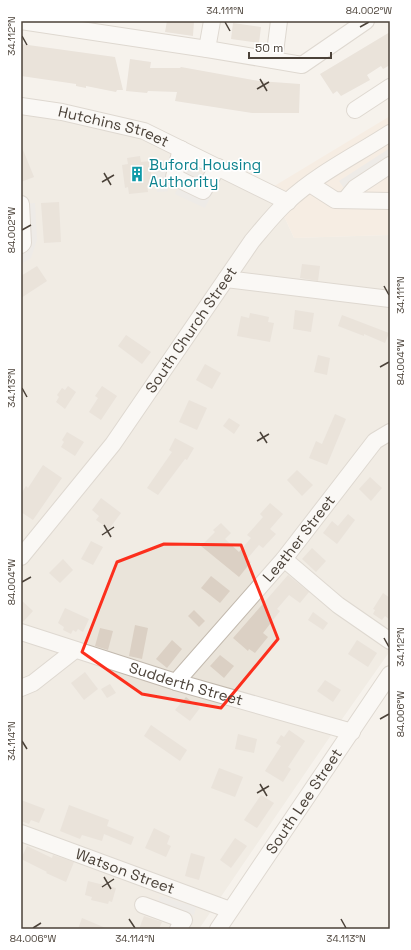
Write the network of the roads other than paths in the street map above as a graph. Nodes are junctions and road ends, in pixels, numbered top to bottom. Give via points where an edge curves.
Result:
1 (21, 21) edge
2 (212, 21) edge
3 (279, 21) edge
4 (366, 21) edge
5 (64, 24) edge
6 (207, 49) junction
7 (274, 60) junction
8 (390, 87) edge
9 (21, 106) edge
10 (355, 110) dead end
11 (390, 134) edge
12 (181, 148) junction
13 (390, 165) edge
14 (218, 167) junction
15 (310, 184) junction
16 (345, 200) junction
17 (390, 201) edge
18 (288, 202) junction
19 (21, 204) edge
20 (21, 245) edge
21 (226, 279) junction
22 (390, 299) edge
23 (390, 432) edge
24 (21, 557) edge
25 (284, 559) junction
26 (21, 632) edge
27 (390, 641) edge
28 (75, 650) junction
29 (390, 674) edge
30 (176, 682) junction
31 (21, 688) edge
32 (352, 732) junction
33 (23, 837) edge
34 (143, 905) dead end
35 (230, 910) junction
36 (222, 927) edge
37 (178, 929) edge

1 - 5 street
2 - 6 street
3 - 7 street
4 - 7 street via 302,65
5 - 6 street
6 - 7 street
8 - 10 street
9 - 12 street, Hutchins Street via 62,112 144,131
11 - 15 street, South Church Street
12 - 14 street, Hutchins Street
12 - 14 street via 174,176 203,191
13 - 16 street via 354,188
14 - 18 street, Hutchins Street
15 - 16 street via 335,200
15 - 18 street, South Church Street
16 - 17 street
18 - 21 street, South Church Street via 252,241
19 - 20 street
21 - 22 street
21 - 24 street, South Church Street via 113,444
23 - 25 street, Leather Street via 375,441
25 - 27 street via 338,605
25 - 30 street, Leather Street
26 - 28 street, Sudderth Street
28 - 30 street, Sudderth Street
28 - 31 street via 33,683
29 - 32 street, South Lee Street
30 - 32 street, Sudderth Street
32 - 35 street, South Lee Street
33 - 35 street, Watson Street
34 - 37 street via 184,920
35 - 36 street, South Lee Street

